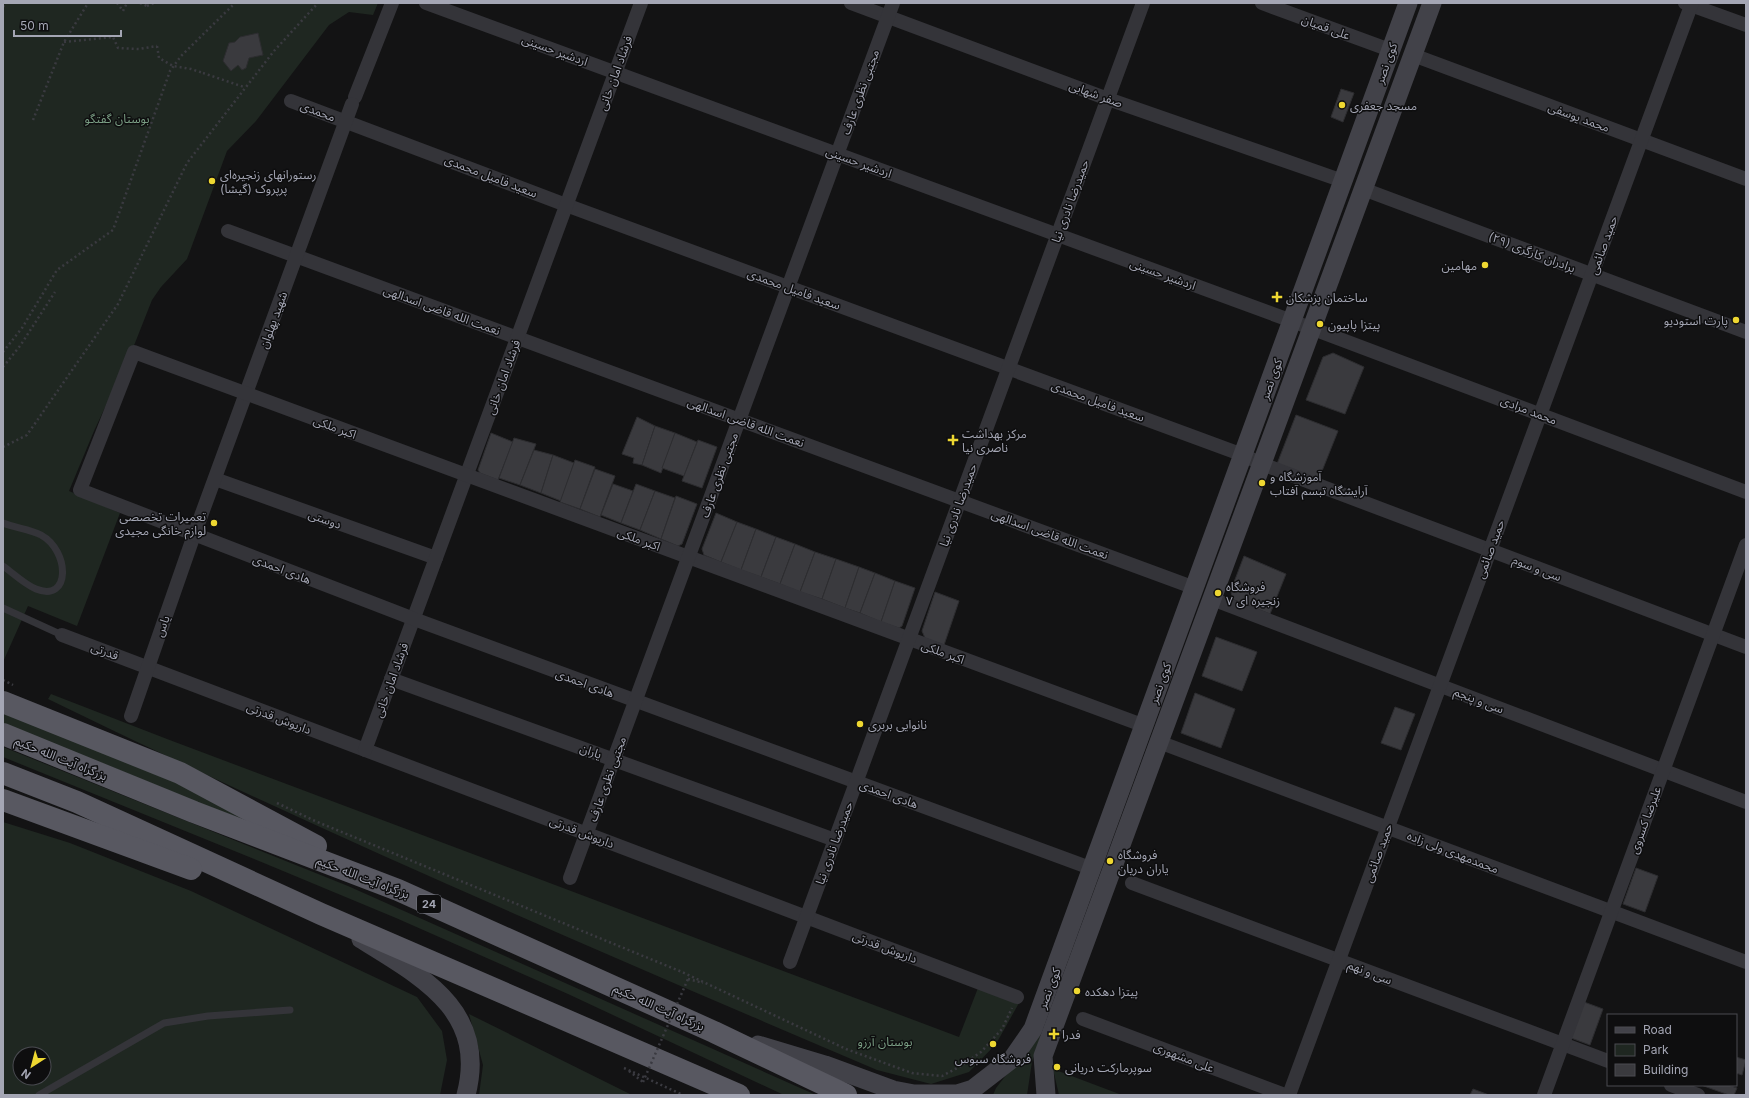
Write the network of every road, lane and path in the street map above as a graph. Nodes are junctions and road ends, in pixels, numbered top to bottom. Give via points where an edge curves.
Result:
1 (5, 3) edge
2 (88, 3) edge
3 (118, 3) edge
4 (127, 3) edge
5 (140, 3) edge
6 (154, 3) edge
7 (234, 3) edge
8 (318, 3) edge
9 (392, 3) edge
10 (426, 3) edge
11 (641, 3) edge
12 (851, 3) edge
13 (893, 3) edge
14 (1143, 3) edge
15 (1262, 3) edge
16 (1408, 3) edge
17 (1432, 3) edge
18 (147, 4) edge
19 (1690, 4) edge
20 (3, 7) edge
21 (888, 17) junction
22 (1746, 25) edge
23 (64, 42) junction
24 (1390, 50) junction
25 (1413, 55) junction
26 (173, 66) junction
27 (616, 72) junction
28 (244, 87) junction
29 (1108, 99) junction
30 (291, 100) dead end
31 (33, 120) dead end
32 (346, 121) junction
33 (1641, 140) junction
34 (837, 154) junction
35 (1746, 179) edge
36 (1343, 181) junction
37 (1363, 189) junction
38 (566, 205) junction
39 (228, 231) dead end
40 (1058, 235) junction
41 (296, 256) junction
42 (1592, 274) junction
43 (788, 287) junction
44 (55, 292) dead end
45 (1292, 321) junction
46 (1312, 328) junction
47 (1746, 332) edge
48 (517, 338) junction
49 (3, 352) edge
50 (3, 367) edge
51 (1008, 368) junction
52 (246, 394) junction
53 (1540, 414) junction
54 (739, 420) junction
55 (3, 447) edge
56 (1243, 454) junction
57 (1262, 464) junction
58 (466, 475) junction
59 (215, 479) junction
60 (80, 490) joint
61 (1746, 492) edge
62 (960, 501) junction
63 (3, 523) edge
64 (194, 535) junction
65 (1746, 545) edge
66 (1490, 550) junction
67 (688, 557) junction
68 (436, 558) junction
69 (3, 566) edge
70 (1195, 588) junction
71 (1212, 599) junction
72 (3, 608) edge
73 (414, 619) junction
74 (1713, 634) junction
75 (62, 635) joint
76 (909, 639) junction
77 (1746, 647) edge
78 (147, 668) junction
79 (391, 678) junction
80 (1440, 686) junction
81 (635, 701) junction
82 (9, 703) edge
83 (130, 716) dead end
84 (1145, 726) junction
85 (3, 734) edge
86 (1159, 742) junction
87 (365, 750) junction
88 (614, 759) junction
89 (1663, 770) junction
90 (3, 773) edge
91 (856, 782) junction
92 (3, 800) edge
93 (273, 801) dead end
94 (1746, 802) edge
95 (1388, 828) junction
96 (586, 834) junction
97 (835, 840) junction
98 (1092, 869) junction
99 (570, 878) dead end
100 (1132, 882) dead end
101 (398, 890) junction
102 (1611, 912) junction
103 (321, 914) junction
104 (806, 918) junction
105 (1339, 960) junction
106 (790, 962) dead end
107 (1746, 962) edge
108 (712, 986) junction
109 (1017, 998) joint
110 (290, 1010) dead end
111 (1083, 1019) dead end
112 (714, 1032) junction
113 (1563, 1044) junction
114 (1043, 1056) junction
115 (1013, 1058) junction
116 (1607, 1061) edge
117 (1675, 1086) edge
118 (39, 1095) edge
119 (466, 1095) edge
120 (682, 1095) edge
121 (739, 1095) edge
122 (846, 1095) edge
123 (984, 1095) edge
124 (1034, 1095) edge
125 (1046, 1095) edge
126 (1285, 1095) edge
127 (1289, 1095) edge
128 (1544, 1095) edge
129 (1698, 1095) edge

1 - 20 path
2 - 23 path
3 - 4 path via 123,11
5 - 18 path
6 - 18 path
7 - 26 path
8 - 28 path
9 - 32 street, شهید پهلوان
10 - 27 street, اردشیر حسینی
11 - 27 street, فرشاد امان خانی
12 - 21 street, صفر شهابی
13 - 21 street, مجتبی نظری عارف
14 - 29 street, حمیدرضا نادری نیا
15 - 24 street, علی قمیان
16 - 24 main road, کوی نصر
17 - 25 main road, کوی نصر
19 - 22 street
19 - 33 street, حمید صائمی
21 - 29 street, صفر شهابی
21 - 34 street, مجتبی نظری عارف
23 - 26 path, bridge via 113,37 118,48 157,46 159,58
23 - 31 path
24 - 36 main road, کوی نصر
25 - 33 street, محمد یوسفی
25 - 37 main road, کوی نصر
26 - 28 path, bridge
26 - 49 path via 113,230 57,270 22,328
27 - 34 street, اردشیر حسینی
27 - 38 street, فرشاد امان خانی
28 - 55 path via 187,163 118,304 27,435
29 - 36 street, صفر شهابی
29 - 40 street, حمیدرضا نادری نیا
30 - 32 street, محمدی
32 - 38 street, سعید فامیل محمدی
32 - 41 street, شهید پهلوان
33 - 35 street, محمد یوسفی
33 - 42 street, حمید صائمی
34 - 40 street, اردشیر حسینی
34 - 43 street, مجتبی نظری عارف
36 - 45 main road, کوی نصر
37 - 42 street, برادران کارگری (۲۹)
37 - 46 main road, کوی نصر
38 - 43 street, سعید فامیل محمدی
38 - 48 street, فرشاد امان خانی
39 - 41 street, نعمت الله قاضی اسدالهی
40 - 45 street, اردشیر حسینی
40 - 51 street, حمیدرضا نادری نیا
41 - 48 street, نعمت الله قاضی اسدالهی
41 - 52 street, شهید پهلوان
42 - 47 street, برادران کارگری (۲۹)
42 - 53 street, حمید صائمی
43 - 51 street, سعید فامیل محمدی
43 - 54 street, مجتبی نظری عارف
44 - 50 path via 20,346
45 - 46 street, اردشیر حسینی
45 - 56 main road, کوی نصر
46 - 53 street, محمد مرادی
46 - 57 main road, کوی نصر
48 - 54 street, نعمت الله قاضی اسدالهی
48 - 58 street, فرشاد امان خانی
51 - 56 street, سعید فامیل محمدی
51 - 62 street, حمیدرضا نادری نیا
52 - 58 street, اکبر ملکی
52 - 59 street, شهید پهلوان
52 - 60 street, اکبر ملکی via 134,352
53 - 61 street, محمد مرادی
53 - 66 street, حمید صائمی
54 - 62 street, نعمت الله قاضی اسدالهی
54 - 67 street, مجتبی نظری عارف
56 - 57 street, سعید فامیل محمدی
56 - 70 main road, کوی نصر
57 - 66 street, سی و سوم
57 - 71 main road, کوی نصر
58 - 67 street, اکبر ملکی
58 - 68 street, فرشاد امان خانی
59 - 64 street, شهید پهلوان
59 - 68 street, دوستی
60 - 64 street, هادی احمدی
62 - 70 street, نعمت الله قاضی اسدالهی
62 - 76 street, حمیدرضا نادری نیا
63 - 69 lane via 41,535 51,543 58,550 62,576 59,585 54,589 42,590 30,585
64 - 73 street, هادی احمدی
64 - 78 street, یاس
65 - 74 street, علیرضا کسروی
66 - 74 street, سی و سوم
66 - 80 street, حمید صائمی
67 - 76 street, اکبر ملکی
67 - 81 street, مجتبی نظری عارف
68 - 73 street, فرشاد امان خانی
70 - 84 main road, کوی نصر
71 - 80 street, سی و پنجم
71 - 86 main road, کوی نصر
72 - 75 lane
73 - 79 street, فرشاد امان خانی
73 - 81 street, هادی احمدی
74 - 77 street, سی و سوم
74 - 89 street, علیرضا کسروی
75 - 78 street, قدرتی
76 - 84 street, اکبر ملکی
76 - 91 street, حمیدرضا نادری نیا
78 - 83 street, یاس
78 - 87 street, داریوش قدرتی
79 - 87 street, فرشاد امان خانی
79 - 88 street, یاران
80 - 89 street, سی و پنجم
80 - 95 street, حمید صائمی
81 - 88 street, مجتبی نظری عارف
81 - 91 street, هادی احمدی
82 - 101 highway via 180,773
84 - 98 main road, کوی نصر
85 - 101 highway, بزرگراه آیت الله حکیم / 24 via 194,812
86 - 95 street, محمدمهدی ولی زاده
86 - 114 main road, کوی نصر
87 - 96 street, داریوش قدرتی
88 - 96 street, مجتبی نظری عارف
88 - 97 street, یاران
89 - 94 street, سی و پنجم
89 - 102 street, علیرضا کسروی
90 - 103 highway via 77,802
91 - 97 street, حمیدرضا نادری نیا
91 - 98 street, هادی احمدی
92 - 103 highway
93 - 108 path via 315,821
95 - 102 street, محمدمهدی ولی زاده
95 - 105 street, حمید صائمی
96 - 99 street, مجتبی نظری عارف
96 - 104 street, داریوش قدرتی
97 - 104 street, حمیدرضا نادری نیا
98 - 115 main road, کوی نصر via 1033,1029
100 - 105 street, سی و نهم
101 - 112 highway, بزرگراه آیت الله حکیم / 24
102 - 107 street, محمدمهدی ولی زاده
102 - 113 street, علیرضا کسروی
103 - 119 main road via 420,976 449,1004 467,1038 471,1061
103 - 121 highway
104 - 106 street, حمیدرضا نادری نیا
104 - 109 street, داریوش قدرتی
105 - 113 street, سی و نهم
105 - 127 street, حمید صائمی
108 - 109 path via 846,1049 912,1073 942,1076 980,1052 1002,1029
108 - 120 path, bridge via 688,979 643,1082 624,1068
110 - 118 lane via 208,1016 164,1023
111 - 126 street, علی مشهوری
112 - 115 main road, کوی نصر via 914,1094 957,1094 973,1089
112 - 122 highway, بزرگراه آیت الله حکیم / 24
113 - 116 street, سی و نهم
113 - 128 street, علیرضا کسروی
114 - 124 main road
114 - 125 main road, کوی نصر
115 - 123 main road
117 - 129 street

